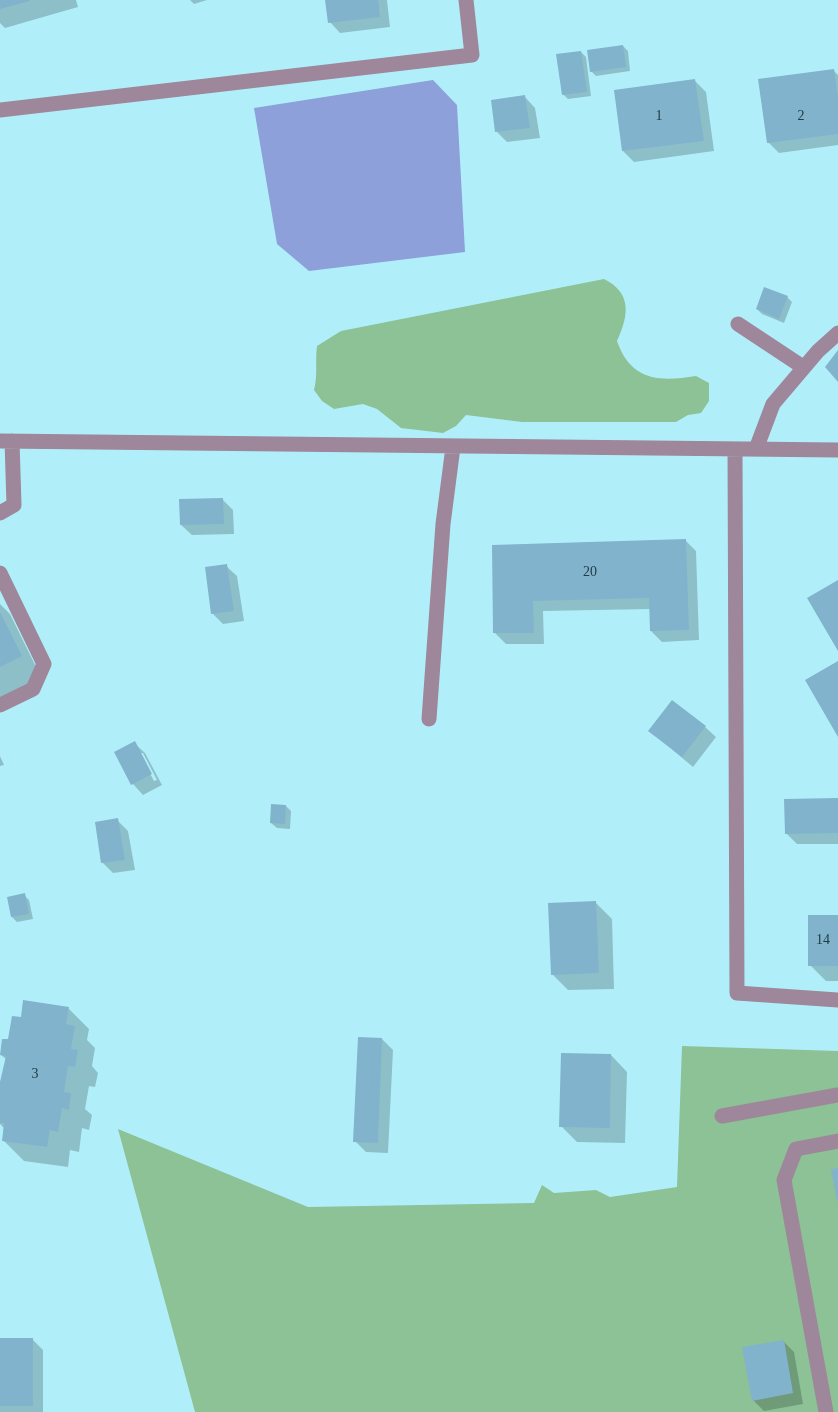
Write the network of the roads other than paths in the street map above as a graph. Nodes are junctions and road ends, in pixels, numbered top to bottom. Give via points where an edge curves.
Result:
1 (466, 0) edge
2 (0, 110) edge
3 (738, 324) dead end
4 (838, 333) edge
5 (803, 367) junction
6 (6, 441) edge
7 (453, 447) junction
8 (735, 449) junction
9 (756, 449) junction
10 (838, 450) edge
11 (0, 513) edge
12 (0, 573) edge
13 (0, 705) edge
14 (429, 719) dead end
15 (838, 1000) edge
16 (838, 1095) edge
17 (722, 1116) dead end
18 (838, 1141) edge
19 (826, 1412) edge

1 - 2 street via 472,55
3 - 5 street
4 - 5 street
5 - 9 street via 773,404
6 - 7 street
6 - 11 street via 14,505
7 - 8 street
7 - 14 street via 443,524
8 - 9 street
8 - 15 street via 737,993
9 - 10 street
12 - 13 street via 44,664 33,688
16 - 17 street
18 - 19 street via 796,1149 784,1180

